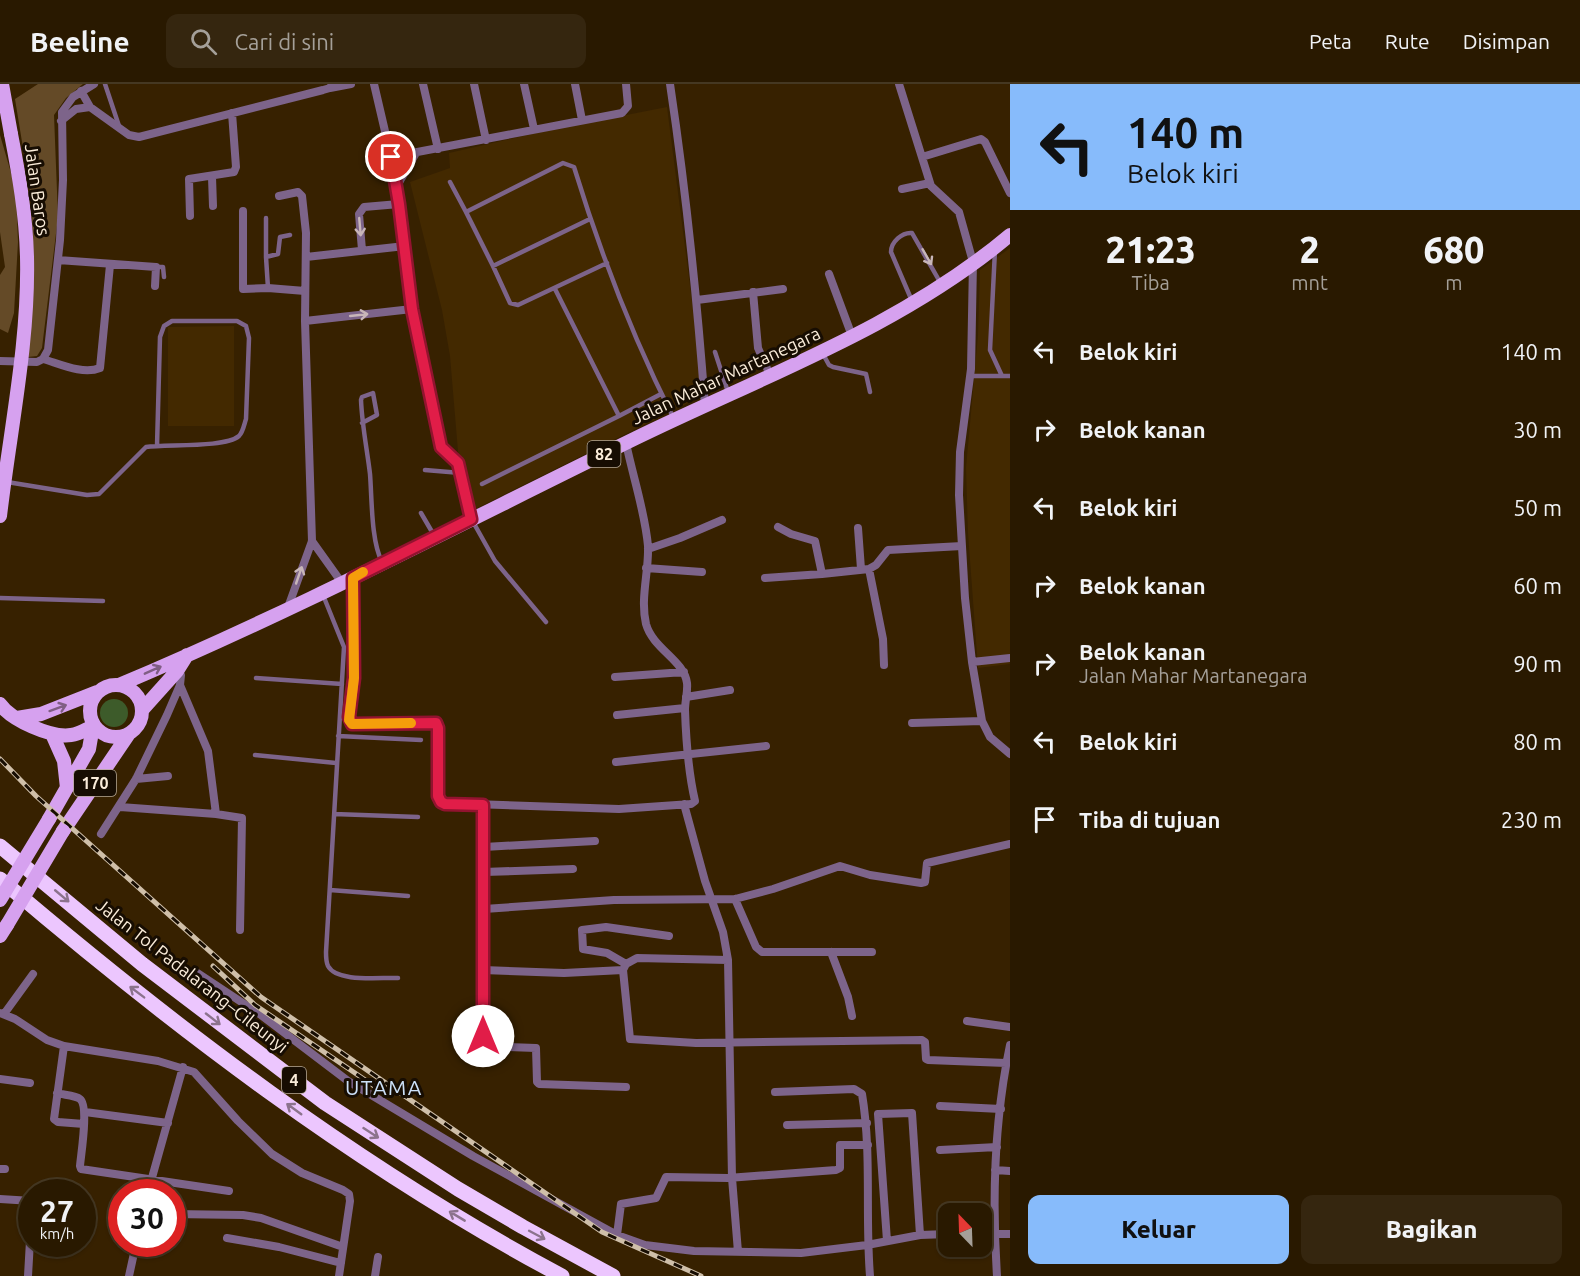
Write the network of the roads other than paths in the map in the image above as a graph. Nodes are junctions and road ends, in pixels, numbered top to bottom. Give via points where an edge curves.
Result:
1 (2, 84) edge
2 (13, 84) edge
3 (94, 84) edge
4 (105, 84) edge
5 (351, 84) edge
6 (374, 84) edge
7 (423, 84) edge
8 (474, 84) edge
9 (524, 84) edge
10 (575, 84) edge
11 (626, 84) edge
12 (670, 84) edge
13 (899, 84) edge
14 (331, 86) edge
15 (81, 91) junction
16 (0, 92) edge
17 (90, 107) junction
18 (232, 113) junction
19 (582, 120) junction
20 (61, 121) junction
21 (118, 126) junction
22 (534, 129) junction
23 (486, 140) junction
24 (438, 149) junction
25 (416, 153) junction
26 (391, 157) junction
27 (922, 157) junction
28 (212, 177) junction
29 (450, 182) dead end
30 (930, 183) junction
31 (396, 186) junction
32 (902, 189) dead end
33 (1010, 193) edge
34 (279, 196) dead end
35 (399, 204) junction
36 (213, 206) dead end
37 (243, 211) dead end
38 (466, 212) junction
39 (190, 216) dead end
40 (266, 218) dead end
41 (590, 219) junction
42 (1010, 235) edge
43 (290, 236) dead end
44 (405, 246) junction
45 (995, 247) junction
46 (362, 250) junction
47 (266, 257) junction
48 (306, 257) junction
49 (58, 260) junction
50 (974, 262) junction
51 (606, 263) junction
52 (110, 265) junction
53 (493, 266) junction
54 (156, 267) junction
55 (829, 274) dead end
56 (164, 277) dead end
57 (155, 286) dead end
58 (943, 286) junction
59 (268, 288) junction
60 (555, 289) junction
61 (783, 289) dead end
62 (305, 291) junction
63 (753, 292) junction
64 (697, 300) junction
65 (913, 304) junction
66 (412, 309) junction
67 (305, 321) junction
68 (852, 336) junction
69 (822, 351) junction
70 (715, 352) dead end
71 (44, 359) junction
72 (0, 361) edge
73 (20, 362) junction
74 (770, 375) junction
75 (970, 376) junction
76 (1002, 376) junction
77 (1010, 376) edge
78 (870, 392) dead end
79 (661, 394) junction
80 (729, 394) junction
81 (705, 406) junction
82 (619, 416) junction
83 (674, 420) junction
84 (362, 423) junction
85 (626, 443) junction
86 (157, 446) junction
87 (425, 470) dead end
88 (460, 473) junction
89 (4, 482) junction
90 (482, 484) dead end
91 (421, 513) dead end
92 (0, 516) edge
93 (471, 519) junction
94 (722, 520) dead end
95 (778, 527) dead end
96 (858, 528) dead end
97 (435, 537) junction
98 (312, 541) junction
99 (962, 546) junction
100 (648, 549) junction
101 (382, 563) junction
102 (646, 568) junction
103 (865, 569) junction
104 (702, 572) dead end
105 (822, 574) junction
106 (765, 578) dead end
107 (347, 580) junction
108 (322, 592) junction
109 (0, 598) edge
110 (103, 601) dead end
111 (287, 610) junction
112 (546, 622) dead end
113 (187, 655) junction
114 (1010, 658) edge
115 (972, 662) junction
116 (884, 665) dead end
117 (684, 672) junction
118 (615, 677) dead end
119 (178, 678) junction
120 (256, 678) dead end
121 (342, 684) junction
122 (119, 685) junction
123 (730, 690) dead end
124 (97, 692) junction
125 (686, 697) junction
126 (0, 704) edge
127 (685, 708) junction
128 (142, 710) junction
129 (617, 715) dead end
130 (17, 718) junction
131 (982, 721) junction
132 (912, 723) dead end
133 (93, 726) junction
134 (52, 734) junction
135 (128, 735) junction
136 (338, 736) junction
137 (421, 740) dead end
138 (766, 746) dead end
139 (1010, 754) edge
140 (255, 755) dead end
141 (688, 755) junction
142 (616, 762) dead end
143 (336, 763) junction
144 (168, 776) dead end
145 (136, 779) junction
146 (67, 790) junction
147 (684, 804) junction
148 (483, 805) junction
149 (120, 807) junction
150 (216, 814) junction
151 (334, 814) junction
152 (418, 817) dead end
153 (101, 834) dead end
154 (595, 841) dead end
155 (1010, 844) edge
156 (0, 846) edge
157 (484, 847) junction
158 (573, 869) dead end
159 (484, 872) junction
160 (0, 879) edge
161 (330, 890) junction
162 (408, 896) dead end
163 (735, 899) junction
164 (0, 900) edge
165 (713, 900) junction
166 (484, 909) junction
167 (4, 930) edge
168 (240, 930) dead end
169 (669, 936) dead end
170 (831, 952) junction
171 (872, 952) dead end
172 (728, 960) junction
173 (624, 967) junction
174 (483, 970) junction
175 (196, 972) dead end
176 (33, 974) dead end
177 (398, 978) dead end
178 (2, 1013) edge
179 (852, 1016) dead end
180 (967, 1022) dead end
181 (1010, 1028) edge
182 (730, 1042) junction
183 (1010, 1045) edge
184 (64, 1046) junction
185 (1006, 1063) junction
186 (183, 1067) junction
187 (0, 1079) edge
188 (1007, 1081) edge
189 (30, 1083) dead end
190 (626, 1087) dead end
191 (775, 1092) dead end
192 (57, 1093) junction
193 (940, 1106) dead end
194 (1001, 1109) junction
195 (85, 1112) junction
196 (168, 1123) junction
197 (867, 1123) junction
198 (84, 1124) junction
199 (787, 1125) dead end
200 (997, 1147) junction
201 (868, 1149) junction
202 (940, 1150) dead end
203 (880, 1152) junction
204 (995, 1170) junction
205 (1010, 1171) edge
206 (732, 1178) junction
207 (152, 1179) joint
208 (186, 1184) edge
209 (228, 1191) dead end
210 (0, 1199) edge
211 (18, 1200) edge
212 (186, 1214) edge
213 (994, 1233) junction
214 (938, 1234) edge
215 (1010, 1234) edge
216 (616, 1235) junction
217 (920, 1235) junction
218 (227, 1238) dead end
219 (886, 1241) junction
220 (867, 1245) junction
221 (343, 1247) junction
222 (738, 1252) junction
223 (29, 1257) edge
224 (133, 1257) edge
225 (378, 1257) dead end
226 (341, 1263) junction
227 (28, 1276) edge
228 (129, 1276) edge
229 (339, 1276) edge
230 (375, 1276) edge
231 (562, 1276) edge
232 (613, 1276) edge
233 (870, 1276) edge
234 (997, 1276) edge

1 - 73 main road, Jalan Baros, bridge via 23,197 27,256 27,302
2 - 16 highway
3 - 15 street
4 - 21 lane
5 - 14 street
6 - 26 street
7 - 24 street
8 - 23 street
9 - 22 street
10 - 19 street
11 - 19 street via 626,110
12 - 64 street
13 - 27 street
14 - 18 street
15 - 17 street
15 - 20 street via 65,106
17 - 20 street via 76,110
17 - 21 street
18 - 21 street via 139,137
18 - 28 street via 236,167 228,175
19 - 22 street
20 - 49 street via 63,180
22 - 23 street
23 - 24 street
24 - 25 street
25 - 26 street
25 - 31 street
26 - 31 street
27 - 30 street
27 - 33 street via 981,139
28 - 36 street
28 - 39 street via 189,179
29 - 38 lane
30 - 32 street
30 - 50 street via 959,212
31 - 35 street
34 - 48 street via 298,192 302,196
35 - 44 street
35 -> 46 street via 361,209
37 - 59 street via 243,289
38 - 41 lane via 563,163 574,167
38 - 53 lane
40 - 47 lane
41 - 51 lane
41 - 53 lane
42 - 45 main road, Jalan Mahar Martanegara / 82
43 - 47 lane via 280,237 278,254
44 - 46 street
44 - 66 street
45 - 50 main road, Jalan Mahar Martanegara / 82
45 - 76 lane via 990,350
46 - 48 street
47 - 59 lane
48 - 62 street
49 - 52 street
49 - 71 street
50 - 58 main road, Jalan Mahar Martanegara / 82
50 - 75 street
51 - 60 lane
51 - 79 lane
52 - 54 street
52 - 71 street via 100,368 75,369
53 - 60 lane via 513,305
54 - 56 lane via 163,267
54 - 57 street
55 - 68 street
58 - 65 main road, Jalan Mahar Martanegara / 82
65 -> 58 lane via 891,252 902,235 912,233
59 - 62 street
60 - 82 lane
61 - 63 street
62 - 67 street
63 - 64 street
63 - 74 street via 758,348
64 - 81 street
65 - 68 main road, Jalan Mahar Martanegara / 82
67 -> 66 street
66 - 88 street via 441,447 458,463
67 - 98 street
68 - 69 main road, Jalan Mahar Martanegara / 82
69 - 74 main road, Jalan Mahar Martanegara / 82
69 - 78 lane via 832,367 865,373
70 - 80 lane
71 - 73 street
72 - 73 street
73 - 89 main road, Jalan Baros
74 - 80 main road, Jalan Mahar Martanegara / 82
75 - 76 lane
75 - 99 street via 960,452
76 - 77 lane
79 - 82 lane
79 - 83 lane
80 - 81 main road, Jalan Mahar Martanegara / 82
81 - 83 main road, Jalan Mahar Martanegara / 82
82 - 90 lane
83 - 85 main road, Jalan Mahar Martanegara / 82
84 - 84 lane via 361,398 372,393 377,416
84 - 101 lane via 375,544
85 - 93 main road, Jalan Mahar Martanegara / 82
85 - 100 street
86 - 86 lane via 220,443 238,437 246,419 246,326 237,321 172,321 164,326 160,338
86 - 89 lane via 146,447 99,494
87 - 88 lane
88 - 93 street
89 - 92 main road, Jalan Baros
91 - 97 lane
93 - 97 main road, Jalan Mahar Martanegara / 82
93 - 112 lane via 495,561
94 - 100 street
95 - 105 street via 815,541
96 - 103 street
97 - 101 main road, Jalan Mahar Martanegara / 82
98 - 107 street
111 -> 98 street
99 - 103 street via 888,550 876,565
99 - 115 street
100 - 102 street
101 - 107 main road, Jalan Mahar Martanegara / 82
102 - 104 street
102 - 117 street via 644,609 648,628 656,644
103 - 105 street
103 - 116 street via 883,639
105 - 106 street
107 - 108 main road, Jalan Mahar Martanegara / 82
107 - 148 street via 355,639 349,717 352,724 436,723 441,802
108 - 111 main road, Jalan Mahar Martanegara / 82
108 - 121 lane via 343,640
109 - 110 lane
111 - 113 main road, Jalan Mahar Martanegara / 82
113 - 119 main road
122 -> 113 main road, Jalan Mahar Martanegara / 82
114 - 115 street
115 - 131 street
117 - 118 street
117 - 125 street
119 - 128 main road
119 - 145 street
119 - 150 street via 208,751
120 - 121 lane
121 - 136 lane
122 - 124 main road
122 - 128 main road via 135,693
123 - 125 street
130 -> 124 main road via 41,714
124 - 133 main road, 170 via 89,711
125 - 127 street
126 - 130 main road via 7,714
127 - 129 street
127 - 141 street
128 - 135 main road, 170 via 139,724
130 - 134 main road
131 - 132 street
131 - 139 street via 990,737
133 - 134 main road via 70,735
133 - 135 main road via 105,735
133 - 146 main road, 170 via 89,749
134 - 146 main road, 170 via 64,760
135 - 167 main road, 170, bridge via 63,831
136 - 137 lane
136 - 143 lane
138 - 141 street
140 - 143 lane
141 - 142 street
141 - 147 street via 695,801
143 - 151 lane
144 - 145 street
145 - 149 street
146 - 164 main road, 170, bridge
147 - 148 street via 619,809
147 - 165 street
148 - 157 street
149 - 150 street
149 - 153 street
150 - 168 street via 243,820
151 - 152 lane
151 - 161 lane
154 - 157 street
155 - 163 street via 927,863 923,883 840,866
156 -> 232 highway, Jalan Tol Padalarang–Cileunyi / 4 via 142,964 325,1103 458,1189
157 - 159 street
158 - 159 street
159 - 166 street
231 -> 160 highway, 4 via 438,1205 304,1117 129,986
161 - 162 lane
161 - 177 lane via 328,967 342,977
163 - 165 street
163 - 170 street via 756,947 762,952
165 - 166 street via 614,900
165 - 172 street
166 - 174 street
169 - 173 street via 606,927 582,930 583,949 607,953
170 - 171 street
170 - 179 street
172 - 173 street via 637,958
172 - 182 street
173 - 174 street via 564,973
173 - 182 street via 631,1040
174 - 190 street via 483,1047 536,1048 539,1084
175 - 216 street via 348,1081
176 - 178 street
178 - 184 street
180 - 181 street
182 - 185 street via 922,1040 928,1060
182 - 206 street
183 - 185 street
184 - 186 street
184 - 192 street
185 - 188 street
186 - 196 street
186 - 221 street via 200,1076 272,1154 302,1173 347,1192 350,1201
187 - 189 street
188 - 194 street
191 - 197 street via 857,1090 862,1094
192 - 195 street via 79,1099
192 - 198 street via 55,1120
193 - 194 street
194 - 200 street
195 - 196 street
195 - 198 street
196 - 207 street
197 - 199 street
197 - 201 street
198 - 207 street via 81,1169
200 - 202 street
200 - 204 street
201 - 203 street
201 - 206 street via 840,1145 840,1168 836,1170
201 - 220 street
203 - 217 street via 878,1114 912,1113
203 - 219 street
204 - 205 street
204 - 213 street
206 - 216 street via 666,1178 656,1198 621,1204
206 - 222 street
208 - 209 street
210 - 211 street
212 - 221 street via 261,1218
213 - 215 street
213 - 234 street
214 - 217 street
216 - 222 street via 670,1249
217 - 219 street
218 - 226 street via 279,1246
219 - 220 street
220 - 222 street via 801,1253
220 - 233 street
221 - 226 street
223 - 227 street
224 - 228 street
225 - 230 street
226 - 229 street

